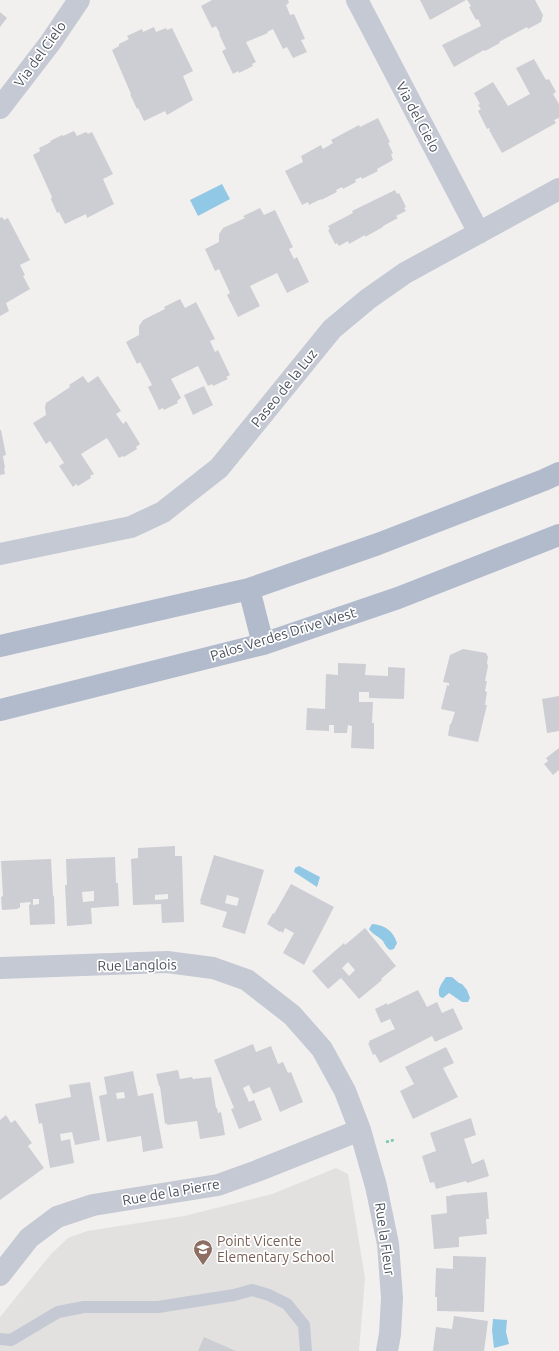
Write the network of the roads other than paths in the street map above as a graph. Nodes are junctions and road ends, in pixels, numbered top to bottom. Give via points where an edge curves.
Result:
1 (79, 0) edge
2 (357, 0) edge
3 (0, 108) edge
4 (559, 189) edge
5 (479, 233) junction
6 (559, 473) edge
7 (559, 535) edge
8 (0, 554) edge
9 (249, 589) junction
10 (263, 644) junction
11 (0, 646) edge
12 (0, 710) edge
13 (0, 968) edge
14 (360, 1130) junction
15 (0, 1275) edge
16 (0, 1339) edge
17 (306, 1351) edge
18 (387, 1351) edge

1 - 3 street, Via del Cielo
2 - 5 street, Via del Cielo
4 - 5 street, Paseo de la Luz
5 - 8 street, Paseo de la Luz via 405,273 368,298 332,329 219,468 163,512 131,527
6 - 9 main road via 378,544
7 - 10 main road, Palos Verdes Drive West via 398,598
9 - 10 main road
9 - 11 main road
10 - 12 main road, Palos Verdes Drive West
13 - 14 street, Rue Langlois via 167,962 213,968 247,980 292,1015 322,1049 345,1091
14 - 15 street, Rue de la Pierre via 218,1185 93,1205 57,1217 29,1238
14 - 18 street, Rue la Fleur via 376,1186 388,1244 392,1298
16 - 17 lane via 11,1340 58,1312 84,1307 158,1307 252,1290 287,1304 304,1325

